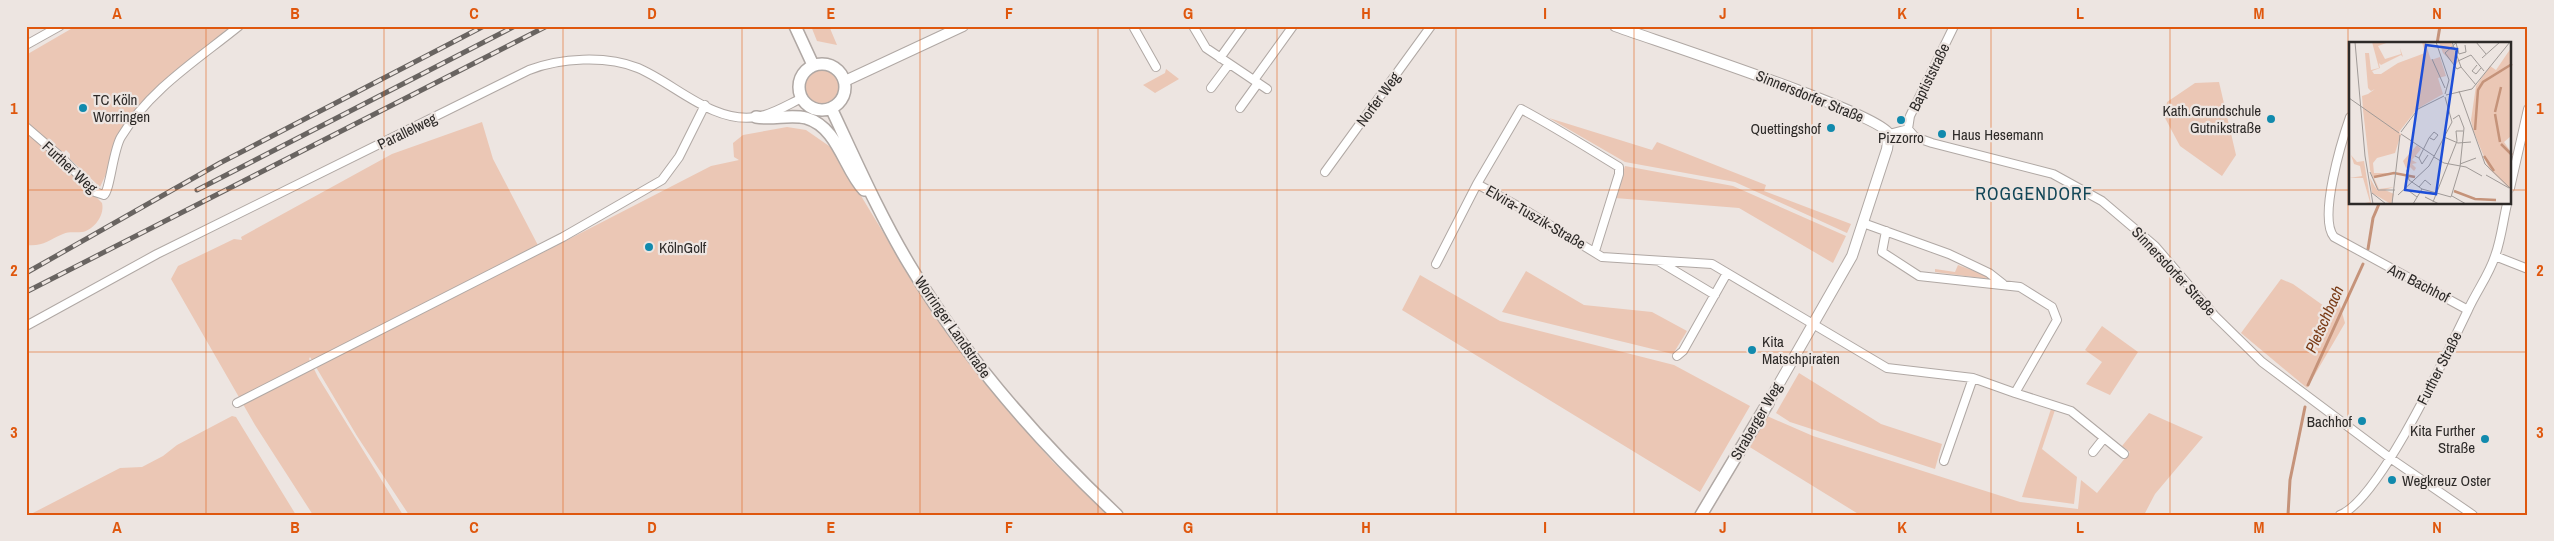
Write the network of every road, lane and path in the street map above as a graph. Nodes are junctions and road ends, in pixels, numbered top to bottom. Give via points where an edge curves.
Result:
1 (60, 26) edge
2 (239, 26) edge
3 (795, 26) edge
4 (963, 26) edge
5 (1243, 26) edge
6 (1293, 26) edge
7 (1431, 26) edge
8 (1615, 26) edge
9 (1954, 26) edge
10 (1135, 27) edge
11 (1194, 27) edge
12 (26, 45) edge
13 (1220, 58) junction
14 (1229, 64) junction
15 (813, 65) junction
16 (1156, 67) dead end
17 (845, 80) junction
18 (1256, 81) junction
19 (1211, 88) dead end
20 (1267, 89) dead end
21 (802, 98) junction
22 (705, 105) junction
23 (831, 108) junction
24 (1240, 108) dead end
25 (2528, 109) edge
26 (756, 118) junction
27 (2349, 120) edge
28 (26, 127) edge
29 (1908, 129) junction
30 (1889, 134) junction
31 (1325, 172) dead end
32 (2512, 179) edge
33 (1477, 184) junction
34 (874, 200) junction
35 (2507, 205) edge
36 (1863, 223) junction
37 (1886, 231) junction
38 (1594, 251) junction
39 (2495, 256) junction
40 (1660, 262) junction
41 (1436, 264) dead end
42 (2528, 269) edge
43 (1727, 273) junction
44 (2003, 284) junction
45 (1715, 295) junction
46 (2468, 310) junction
47 (1811, 324) junction
48 (26, 326) edge
49 (1677, 356) dead end
50 (1973, 378) junction
51 (2015, 393) junction
52 (237, 403) dead end
53 (1768, 403) joint
54 (2104, 438) junction
55 (2093, 452) dead end
56 (2124, 454) dead end
57 (2390, 458) junction
58 (1944, 462) dead end
59 (1117, 515) edge
60 (1701, 515) edge
61 (2340, 515) edge
62 (2473, 515) edge

1 - 12 street
2 - 28 street, Further Weg via 159,90 130,122 113,156 104,195 95,192
3 - 15 main road
4 - 17 street
5 - 13 street
6 - 18 street
7 - 31 street, Norfer Weg
8 - 30 street, Sinnersdorfer Straße via 1793,89 1877,123
9 - 29 street, Baptiststraße via 1910,116
10 - 16 street
11 - 13 street via 1206,48
13 - 14 street
14 - 18 street
14 - 19 street
15 - 17 main road via 828,64
15 - 21 main road via 799,83
17 - 23 main road via 843,97
18 - 20 street
18 - 24 street
21 - 23 main road via 814,109
21 - 26 street, Parallelweg
22 - 26 street, Parallelweg via 739,118
22 - 48 street, Parallelweg via 637,67 596,59 549,62 166,250
22 - 52 street via 679,157 662,180 563,237
23 - 34 main road, Worringer Landstraße
25 - 32 street
26 - 34 main road via 807,118 818,124 829,135 858,184
27 - 46 street, Am Bachhof via 2332,180 2329,226 2334,237
29 - 30 street
29 - 57 street, Sinnersdorfer Straße via 1915,137 1932,143 2053,174 2102,202 2155,246 2215,316 2262,362
30 - 36 street, Straberger Weg
33 - 38 street, Elvira-Tuszik-Straße
33 - 38 street, Elvira-Tuszik-Straße via 1521,109 1566,132 1618,168 1619,174
33 - 41 street, Elvira-Tuszik-Straße
34 - 59 main road, Worringer Landstraße via 910,265 973,358 1048,448
35 - 39 street, Further Straße
36 - 37 street
36 - 47 street, Straberger Weg via 1852,256
37 - 44 street via 1949,254 1989,273
37 - 44 street via 1882,252 1919,276 1986,285
38 - 40 street, Elvira-Tuszik-Straße via 1602,257
39 - 42 street
39 - 46 street, Further Straße
40 - 43 street, Elvira-Tuszik-Straße via 1705,262
40 - 45 street
43 - 45 street
43 - 47 street, Elvira-Tuszik-Straße
44 - 51 street via 2020,287 2052,307 2057,320
45 - 49 street
46 - 57 street, Further Straße via 2440,369
47 - 50 street, Elvira-Tuszik-Straße via 1887,368
47 - 53 street, Straberger Weg
50 - 51 street, Elvira-Tuszik-Straße
50 - 58 street
51 - 54 street, Elvira-Tuszik-Straße via 2071,411
53 - 60 main road, Straberger Weg
54 - 55 street
54 - 56 street, Elvira-Tuszik-Straße
57 - 61 street, Further Straße via 2363,498
57 - 62 street, Sinnersdorfer Straße

